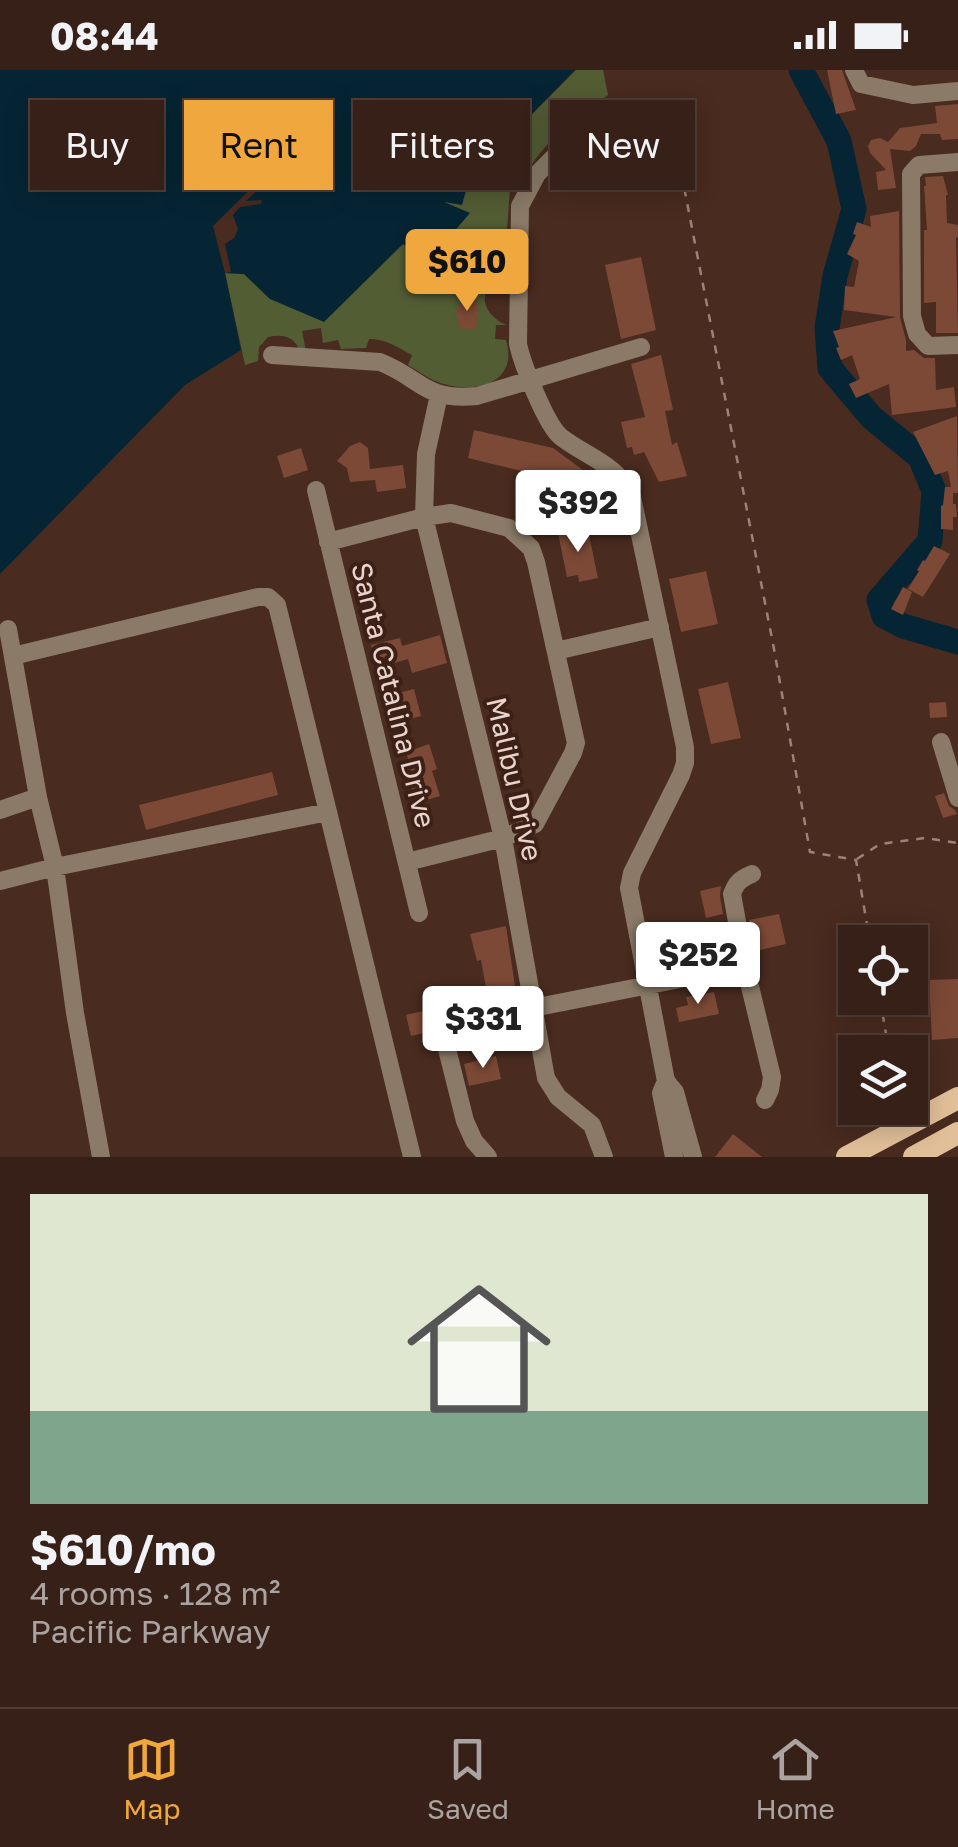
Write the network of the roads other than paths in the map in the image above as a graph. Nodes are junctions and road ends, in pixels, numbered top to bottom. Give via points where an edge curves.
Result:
1 (854, 70) edge
2 (958, 91) edge
3 (550, 161) edge
4 (958, 162) edge
5 (958, 346) edge
6 (640, 347) dead end
7 (272, 355) dead end
8 (530, 379) junction
9 (439, 395) junction
10 (316, 490) dead end
11 (424, 516) junction
12 (328, 542) junction
13 (660, 627) junction
14 (8, 629) dead end
15 (556, 652) junction
16 (14, 656) junction
17 (941, 742) dead end
18 (38, 797) junction
19 (958, 798) edge
20 (0, 810) edge
21 (328, 812) junction
22 (503, 838) junction
23 (407, 862) junction
24 (55, 867) junction
25 (752, 874) dead end
26 (0, 881) edge
27 (419, 913) dead end
28 (745, 966) junction
29 (647, 985) junction
30 (532, 1008) junction
31 (666, 1082) junction
32 (958, 1098) edge
33 (765, 1100) dead end
34 (958, 1133) edge
35 (101, 1157) edge
36 (412, 1157) edge
37 (488, 1157) edge
38 (604, 1157) edge
39 (674, 1157) edge
40 (694, 1157) edge
41 (847, 1157) edge
42 (914, 1157) edge

1 - 2 street via 861,84 877,88 914,95
3 - 8 street via 520,206 518,344
4 - 5 street via 919,165 910,174 917,334 928,346
6 - 8 street
7 - 9 street via 380,362
8 - 9 street via 477,396
8 - 13 street via 556,434 628,486
9 - 11 street, Malibu Drive via 426,454
10 - 12 street, Santa Catalina Drive
11 - 12 street
11 - 15 street via 451,514 521,536 532,548
11 - 22 street, Malibu Drive
12 - 23 street, Santa Catalina Drive
13 - 15 street
13 - 29 street via 685,763 630,881
14 - 16 street
15 - 22 street via 576,743 535,824
16 - 18 street
16 - 21 street via 268,598 277,605
17 - 19 street
18 - 20 street
18 - 24 street
21 - 24 street
21 - 36 street
22 - 23 street
22 - 30 street, Malibu Drive
23 - 27 street, Santa Catalina Drive
24 - 26 street
24 - 35 street
25 - 28 street via 732,894
28 - 29 street
28 - 33 street via 772,1078
29 - 30 street
29 - 31 street
30 - 37 street via 452,1024 448,1032 466,1120
30 - 38 street, Malibu Drive via 546,1078 592,1126
31 - 39 street via 661,1094
31 - 40 street
32 - 41 main road
34 - 42 main road

